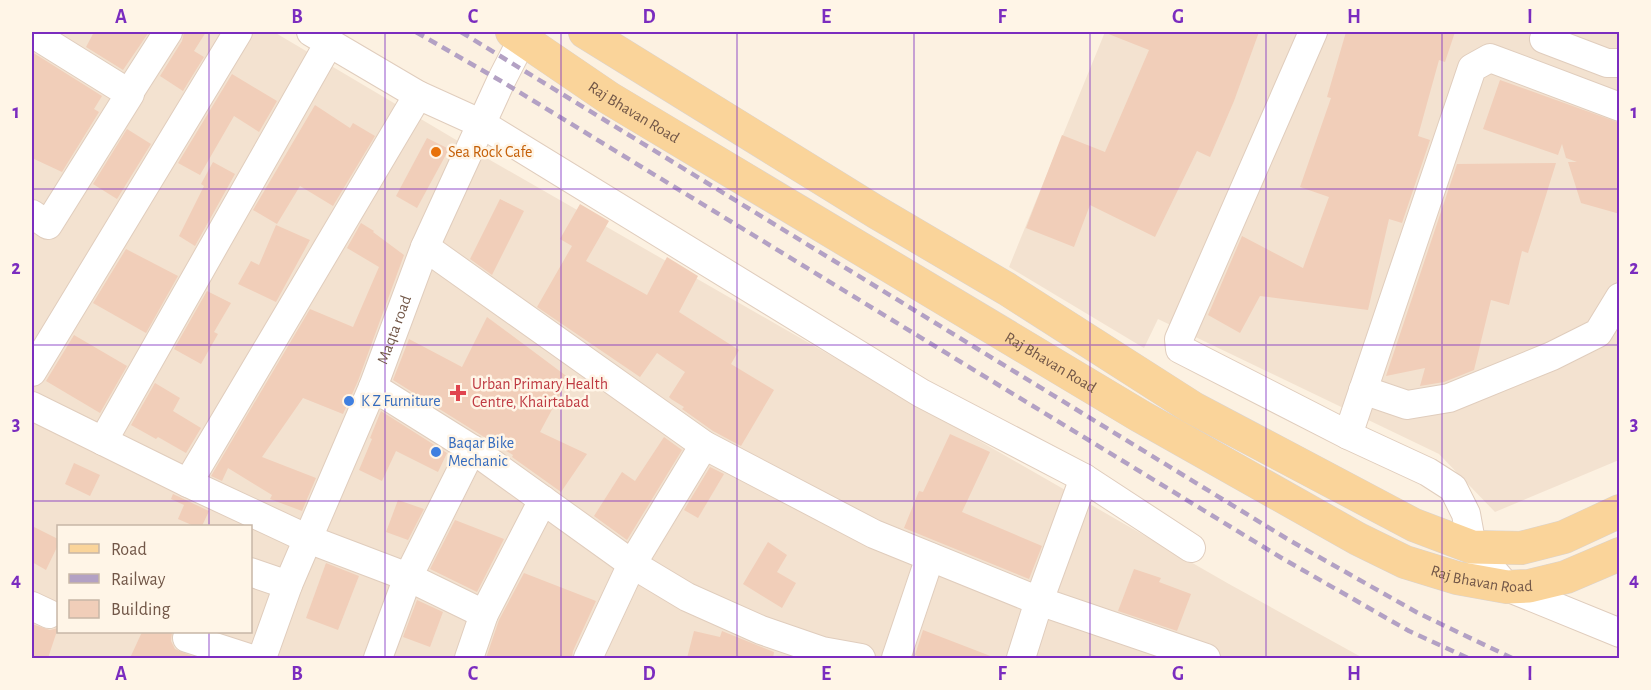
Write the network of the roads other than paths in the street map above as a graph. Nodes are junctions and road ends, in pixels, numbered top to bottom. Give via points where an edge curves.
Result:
1 (168, 32) edge
2 (238, 32) edge
3 (585, 32) edge
4 (1313, 32) edge
5 (32, 33) edge
6 (518, 35) edge
7 (320, 37) edge
8 (1544, 39) dead end
9 (1620, 63) edge
10 (129, 93) junction
11 (418, 95) junction
12 (1620, 107) edge
13 (482, 124) junction
14 (32, 214) edge
15 (425, 247) junction
16 (1620, 297) edge
17 (32, 372) edge
18 (373, 387) junction
19 (1363, 390) junction
20 (32, 406) edge
21 (1348, 435) junction
22 (103, 441) junction
23 (704, 445) junction
24 (472, 449) junction
25 (1084, 478) junction
26 (188, 483) junction
27 (543, 500) junction
28 (1620, 511) edge
29 (308, 539) junction
30 (1472, 547) junction
31 (1191, 548) dead end
32 (1620, 554) edge
33 (930, 557) junction
34 (632, 564) junction
35 (252, 573) edge
36 (408, 577) junction
37 (288, 585) junction
38 (1507, 587) junction
39 (1039, 601) junction
40 (484, 614) junction
41 (1620, 633) edge
42 (188, 638) dead end
43 (249, 658) edge
44 (262, 658) edge
45 (378, 658) edge
46 (469, 658) edge
47 (588, 658) edge
48 (861, 658) edge
49 (896, 658) edge
50 (1022, 658) edge
51 (1206, 658) edge

1 - 10 street
2 - 17 street
3 - 30 main road, Raj Bhavan Road via 1007,289 1193,408 1414,525
4 - 21 street via 1179,339 1180,349
5 - 10 street
6 - 13 street, Maqta road
6 - 38 main road, Raj Bhavan Road via 640,117 1140,416 1358,539 1405,562 1457,578
7 - 11 street
7 - 22 street
8 - 9 street via 1607,63
10 - 14 street via 48,225
11 - 13 street
11 - 26 street
12 - 19 street via 1490,58 1472,68
13 - 15 street, Maqta road
13 - 25 street via 921,393
15 - 18 street, Maqta road
15 - 23 street
16 - 19 street via 1598,333 1449,398 1407,405
18 - 24 street
18 - 29 street, Maqta road
19 - 21 street
20 - 22 street
21 - 30 street via 1454,488 1467,514
22 - 26 street
23 - 33 street via 874,534
23 - 34 street
24 - 27 street
24 - 36 street
25 - 31 street
25 - 39 street
26 - 29 street
27 - 34 street
27 - 40 street
28 - 30 main road, Raj Bhavan Road via 1564,537 1521,548
29 - 36 street
29 - 37 street, Maqta road
30 - 38 street
32 - 38 main road, Raj Bhavan Road via 1566,577
33 - 39 street
33 - 49 street
34 - 47 street
34 - 48 street via 687,597 760,630 822,651
35 - 37 street
36 - 40 street
36 - 45 street
37 - 44 street, Maqta road
38 - 41 street
39 - 50 street
39 - 51 street
40 - 46 street
42 - 43 street

